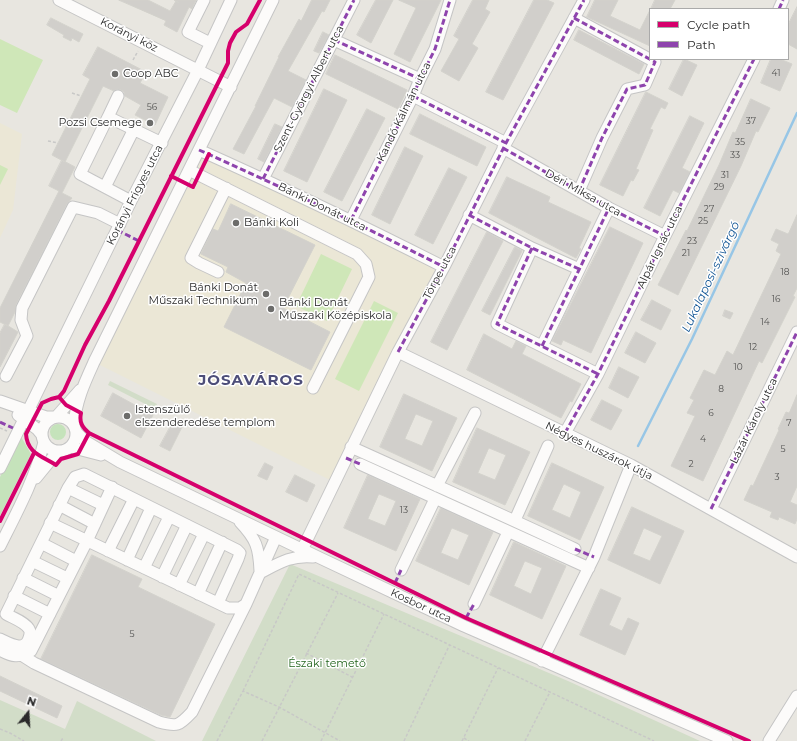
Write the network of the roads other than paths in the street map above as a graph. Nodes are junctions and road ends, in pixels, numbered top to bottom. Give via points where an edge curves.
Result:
1 (59, 0) edge
2 (204, 0) edge
3 (231, 0) edge
4 (273, 0) edge
5 (354, 0) edge
6 (450, 0) edge
7 (584, 0) edge
8 (574, 18) junction
9 (334, 40) junction
10 (210, 43) junction
11 (649, 59) edge
12 (651, 60) edge
13 (753, 60) edge
14 (198, 70) junction
15 (420, 79) junction
16 (231, 87) junction
17 (118, 96) dead end
18 (413, 96) junction
19 (108, 117) junction
20 (134, 129) junction
21 (162, 142) junction
22 (504, 145) junction
23 (199, 150) junction
24 (189, 170) junction
25 (264, 179) junction
26 (105, 187) junction
27 (226, 188) junction
28 (579, 191) junction
29 (131, 201) junction
30 (609, 208) junction
31 (469, 215) junction
32 (351, 220) junction
33 (120, 224) junction
34 (664, 236) junction
35 (532, 248) junction
36 (444, 267) junction
37 (579, 269) junction
38 (218, 272) dead end
39 (797, 332) edge
40 (542, 346) junction
41 (398, 352) junction
42 (598, 374) junction
43 (6, 376) dead end
44 (83, 387) junction
45 (313, 388) dead end
46 (0, 402) edge
47 (475, 413) dead end
48 (26, 415) junction
49 (56, 417) junction
50 (75, 429) junction
51 (565, 433) junction
52 (43, 438) junction
53 (70, 446) junction
54 (548, 446) dead end
55 (351, 447) junction
56 (58, 451) junction
57 (120, 462) junction
58 (360, 464) dead end
59 (631, 465) junction
60 (0, 468) edge
61 (437, 486) junction
62 (30, 487) junction
63 (68, 488) junction
64 (112, 488) junction
65 (134, 499) junction
66 (435, 499) junction
67 (59, 505) junction
68 (103, 505) junction
69 (151, 508) junction
70 (711, 509) junction
71 (169, 517) junction
72 (236, 517) junction
73 (515, 520) junction
74 (50, 523) junction
75 (95, 524) junction
76 (186, 525) junction
77 (508, 532) junction
78 (204, 534) junction
79 (276, 537) junction
80 (87, 541) junction
81 (222, 542) junction
82 (41, 543) junction
83 (0, 546) edge
84 (575, 549) dead end
85 (302, 550) junction
86 (108, 551) junction
87 (797, 557) edge
88 (320, 558) junction
89 (127, 560) junction
90 (32, 561) junction
91 (76, 561) junction
92 (144, 568) junction
93 (589, 568) junction
94 (401, 570) dead end
95 (260, 573) junction
96 (162, 577) junction
97 (23, 578) junction
98 (67, 578) junction
99 (179, 585) junction
100 (198, 594) junction
101 (14, 596) junction
102 (59, 596) junction
103 (218, 604) junction
104 (246, 604) junction
105 (474, 604) dead end
106 (50, 614) junction
107 (0, 639) edge
108 (0, 650) edge
109 (23, 656) junction
110 (542, 661) junction
111 (797, 696) edge
112 (726, 741) edge
113 (769, 741) edge

1 - 14 street, Korányi köz
2 - 10 street via 188,32
3 - 10 street, Korányi Frigyes utca
4 - 16 street
5 - 9 street, Szent-Györgyi Albert utca
6 - 15 street, Kandó Kálmán utca via 435,49
7 - 8 street, Törpe utca
8 - 11 street
8 - 22 street, Törpe utca
9 - 15 street
9 - 25 street, Szent-Györgyi Albert utca
10 - 14 street, Korányi Frigyes utca
12 - 28 street via 655,62 645,85 627,89
13 - 34 street, Alpár Ignác utca
14 - 16 street, Korányi köz
14 - 21 street, Korányi Frigyes utca
15 - 18 street, Kandó Kálmán utca
16 - 23 street
17 - 19 street
18 - 22 street, Déri Miksa utca
18 - 32 street, Kandó Kálmán utca
19 - 20 street
19 - 26 street via 80,174
20 - 21 street
20 - 26 street
21 - 29 street, Korányi Frigyes utca
22 - 28 street, Déri Miksa utca
22 - 31 street, Törpe utca
23 - 24 street
23 - 25 street, Bánki Donát utca
24 - 27 street
24 - 44 street
25 - 32 street, Bánki Donát utca
26 - 29 street
27 - 38 street via 191,258
27 - 45 street via 357,254 366,264 369,277
28 - 30 street, Déri Miksa utca
29 - 33 street, Korányi Frigyes utca
30 - 34 street, Déri Miksa utca
30 - 37 street
31 - 35 street
31 - 36 street, Törpe utca
32 - 36 street, Bánki Donát utca
33 - 43 street via 98,213 73,207 22,308 26,336
33 - 48 street, Korányi Frigyes utca
34 - 42 street, Alpár Ignác utca
35 - 37 street
35 - 40 street via 497,324
36 - 41 street, Törpe utca
37 - 40 street
39 - 70 street, Lázár Károly utca
40 - 42 street
41 - 51 street, Négyes huszárok útja
41 - 55 street, Törpe utca
42 - 51 street, Alpár Ignác utca
44 - 49 street
44 - 50 street via 75,410
46 - 48 street
47 - 61 street
48 - 49 street
48 - 52 street
48 - 60 street, Korányi Frigyes utca
49 - 50 street via 66,418
49 - 52 street via 45,423
50 - 53 street via 75,440
50 - 57 street via 85,441
51 - 59 street, Négyes huszárok útja
52 - 56 street via 50,448
52 - 62 street via 41,456
53 - 56 street
53 - 57 street
54 - 73 street
55 - 61 street
55 - 85 street, Törpe utca
56 - 62 street
57 - 72 street, Kosbor utca
58 - 66 street
59 - 70 street, Négyes huszárok útja
59 - 93 street
61 - 73 street
62 - 83 street
63 - 64 street via 75,477 84,474
63 - 67 street
63 - 68 street
64 - 65 street
64 - 68 street
65 - 69 street
65 - 86 street
66 - 77 street
66 - 94 street
67 - 74 street
67 - 75 street
68 - 75 street
69 - 71 street
69 - 89 street
70 - 87 street, Négyes huszárok útja
71 - 76 street
71 - 92 street
72 - 79 street, Kosbor utca
72 - 95 street via 258,546
73 - 84 street
74 - 80 street
74 - 82 street
75 - 80 street
76 - 78 street
76 - 96 street
77 - 93 street
77 - 105 street
78 - 81 street
78 - 99 street
79 - 85 street, Kosbor utca
79 - 95 street
80 - 86 street
80 - 91 street
81 - 100 street
81 - 103 street via 240,553
82 - 90 street
82 - 91 street
85 - 88 street, Kosbor utca
86 - 89 street
88 - 95 street via 292,558
88 - 110 street, Kosbor utca
89 - 92 street
90 - 97 street
90 - 98 street
91 - 98 street
92 - 96 street
93 - 110 street
95 - 104 street
96 - 99 street
97 - 101 street
97 - 102 street
98 - 102 street
99 - 100 street
100 - 103 street
101 - 106 street
101 - 107 street via 6,614 30,629 29,640 22,646 14,646
102 - 106 street
103 - 104 street via 228,608 240,608
104 - 109 street via 192,712 182,723 172,725 159,722
106 - 109 street via 31,651
108 - 109 street
110 - 112 street, Kosbor utca
111 - 113 street

